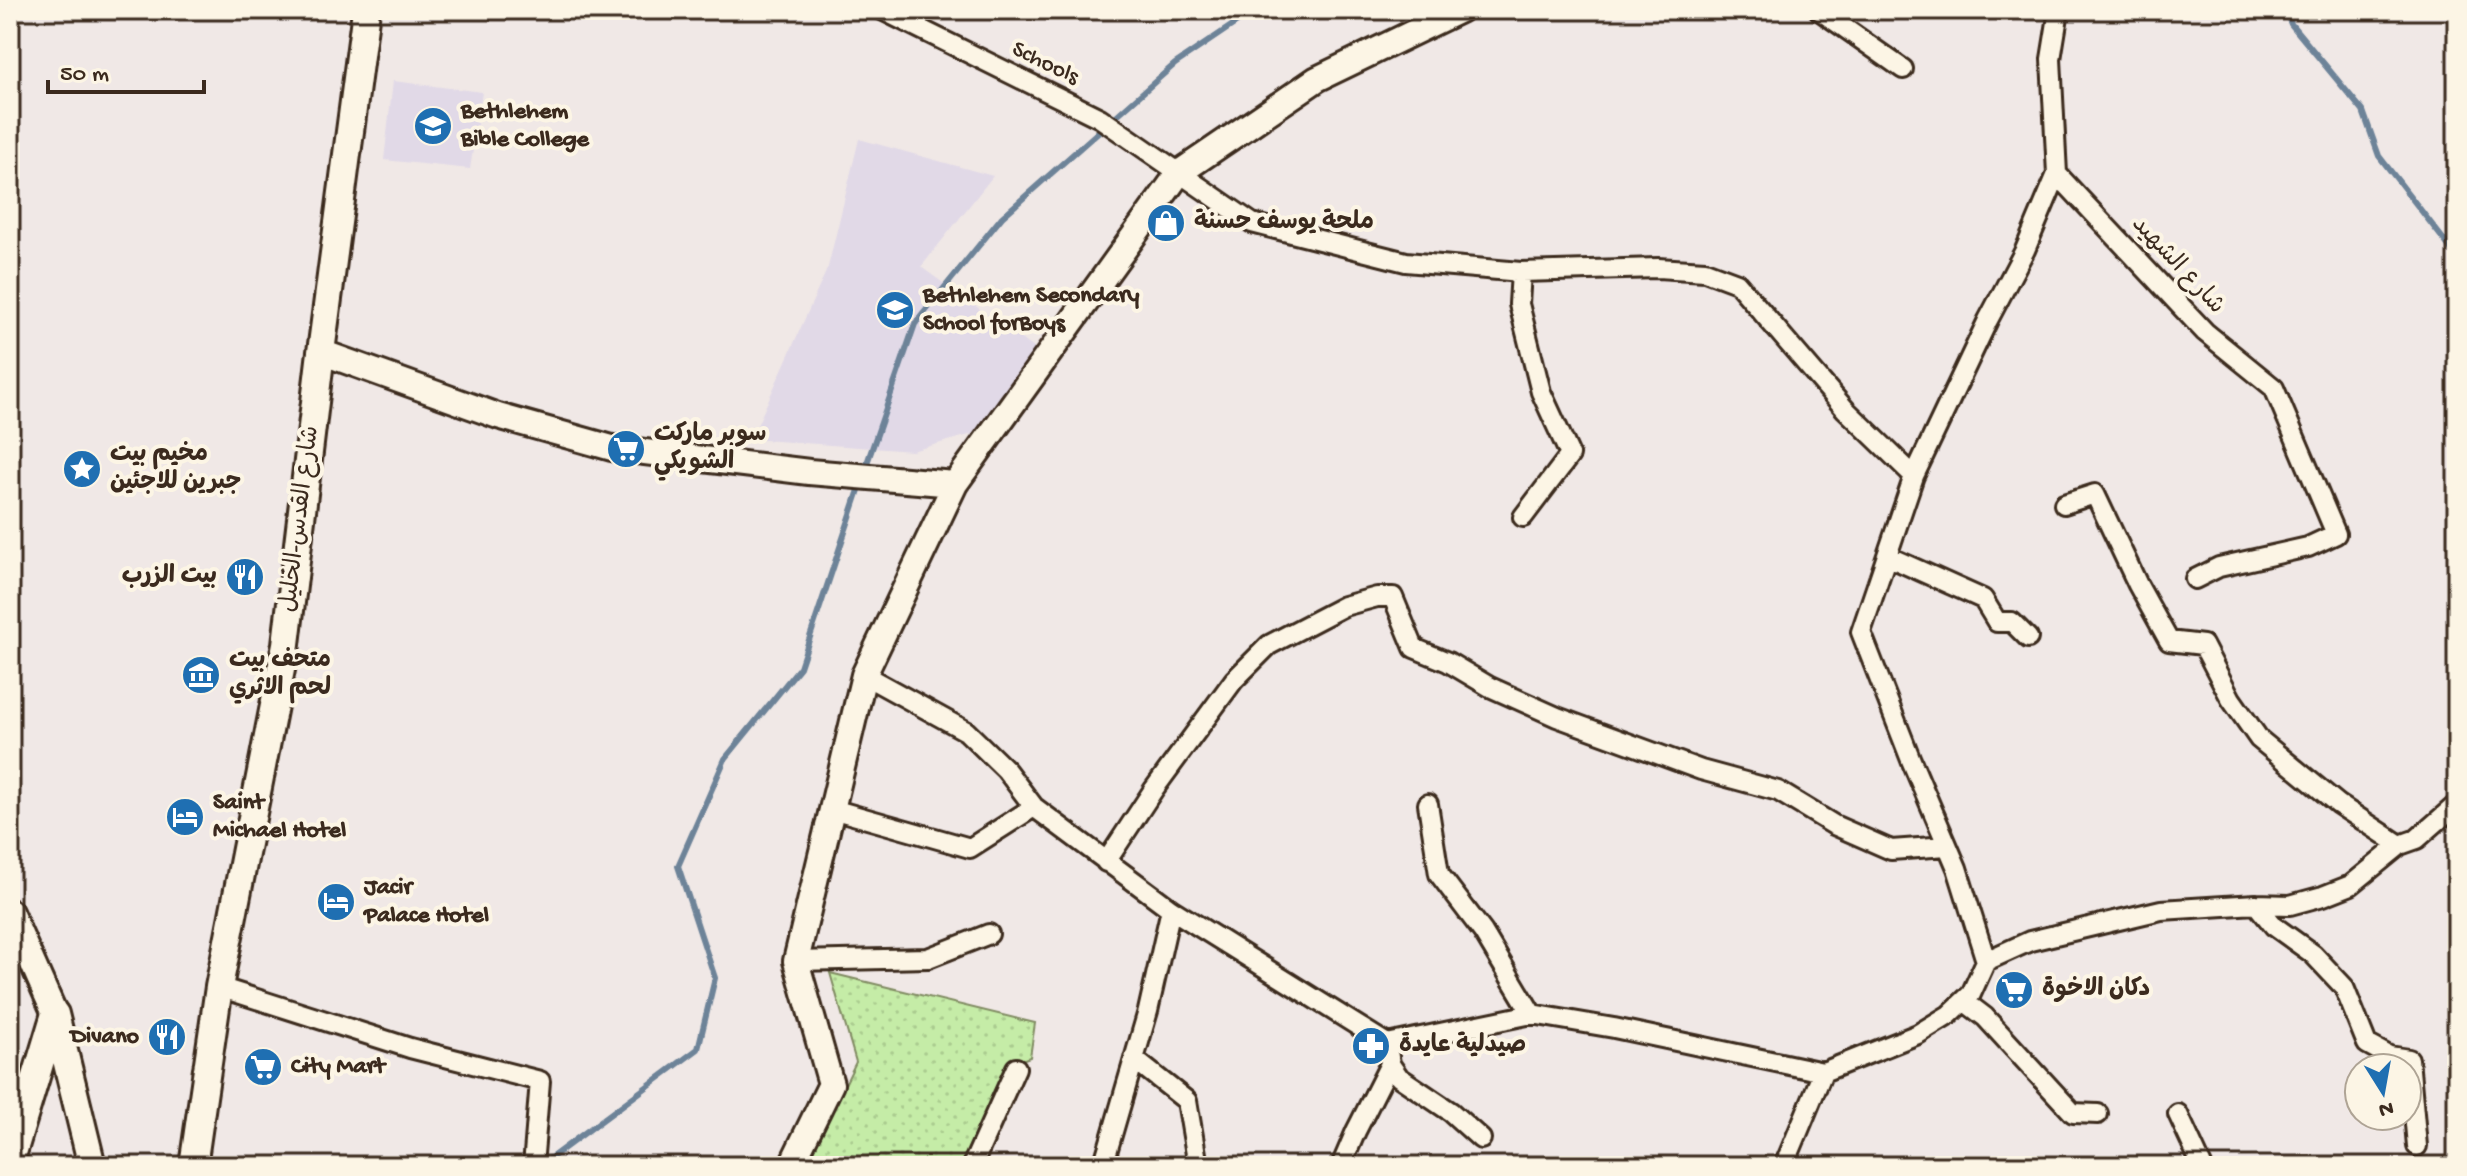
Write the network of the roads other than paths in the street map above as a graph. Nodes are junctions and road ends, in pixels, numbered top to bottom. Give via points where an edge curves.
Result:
1 (366, 10) edge
2 (882, 10) edge
3 (1460, 10) edge
4 (1819, 10) edge
5 (2059, 10) edge
6 (1903, 69) dead end
7 (1179, 173) junction
8 (2057, 174) junction
9 (1521, 272) junction
10 (321, 352) junction
11 (1914, 476) junction
12 (955, 484) junction
13 (2064, 504) dead end
14 (1523, 517) dead end
15 (1887, 556) junction
16 (2195, 579) dead end
17 (2028, 638) dead end
18 (864, 675) junction
19 (1428, 804) dead end
20 (2457, 804) edge
21 (1034, 807) junction
22 (832, 809) junction
23 (2400, 845) junction
24 (1947, 846) junction
25 (1106, 862) junction
26 (2256, 904) junction
27 (1171, 909) junction
28 (10, 912) edge
29 (989, 934) dead end
30 (796, 961) junction
31 (1986, 961) junction
32 (219, 987) junction
33 (1964, 1001) junction
34 (55, 1014) junction
35 (1532, 1014) junction
36 (1387, 1044) junction
37 (1134, 1059) junction
38 (1390, 1064) junction
39 (1016, 1068) dead end
40 (1823, 1072) junction
41 (2098, 1114) dead end
42 (2178, 1114) dead end
43 (1481, 1139) dead end
44 (2417, 1146) dead end
45 (10, 1163) edge
46 (92, 1166) edge
47 (193, 1166) edge
48 (533, 1166) edge
49 (791, 1166) edge
50 (972, 1166) edge
51 (1103, 1166) edge
52 (1198, 1166) edge
53 (1341, 1166) edge
54 (1784, 1166) edge
55 (2202, 1166) edge

1 - 10 main road, شارع القدس-الخليل
2 - 7 street, Schools via 1100,118
3 - 7 street via 1317,79
4 - 6 street
5 - 8 street via 2051,59
7 - 9 street, Schools via 1252,223 1406,262
7 - 12 street
8 - 11 street
8 - 16 street, شارع الشهيد via 2205,332 2274,388 2336,534 2308,547 2219,567
9 - 11 street, Schools via 1658,268 1705,271 1737,283 1845,409
9 - 14 street via 1519,304 1541,392 1570,455
10 - 12 street via 498,416 612,448
10 - 32 main road, شارع القدس-الخليل via 286,644
11 - 15 street
12 - 18 street
13 - 23 street via 2095,494 2169,641 2203,645 2259,739 2338,804
15 - 17 street via 1983,599 1997,622 2012,622
15 - 24 street via 1861,632
18 - 21 street via 966,731
18 - 22 street
19 - 35 street via 1439,874 1483,932
20 - 23 street via 2417,839
21 - 22 street via 970,848
21 - 25 street
22 - 30 street
23 - 26 street via 2351,885 2290,905
24 - 25 street via 1891,850 1834,825 1778,791 1701,770 1557,717 1414,648 1393,597 1377,597 1344,606 1269,645 1234,680
24 - 31 street
25 - 27 street
26 - 31 street via 2161,910 2030,941
26 - 44 street via 2344,987 2367,1044 2409,1059
27 - 36 street
27 - 37 street
28 - 34 street
29 - 30 street via 928,958
30 - 49 street via 831,1084
31 - 33 street
32 - 47 main road, شارع القدس-الخليل
32 - 48 street via 410,1048 540,1081
33 - 40 street via 1918,1034
33 - 41 street via 2073,1113
34 - 45 main road
34 - 46 main road
35 - 36 street
35 - 40 street
36 - 38 street
37 - 51 street
37 - 52 street via 1187,1101
38 - 43 street via 1399,1077
38 - 53 street
39 - 50 street
40 - 54 street
42 - 55 street

